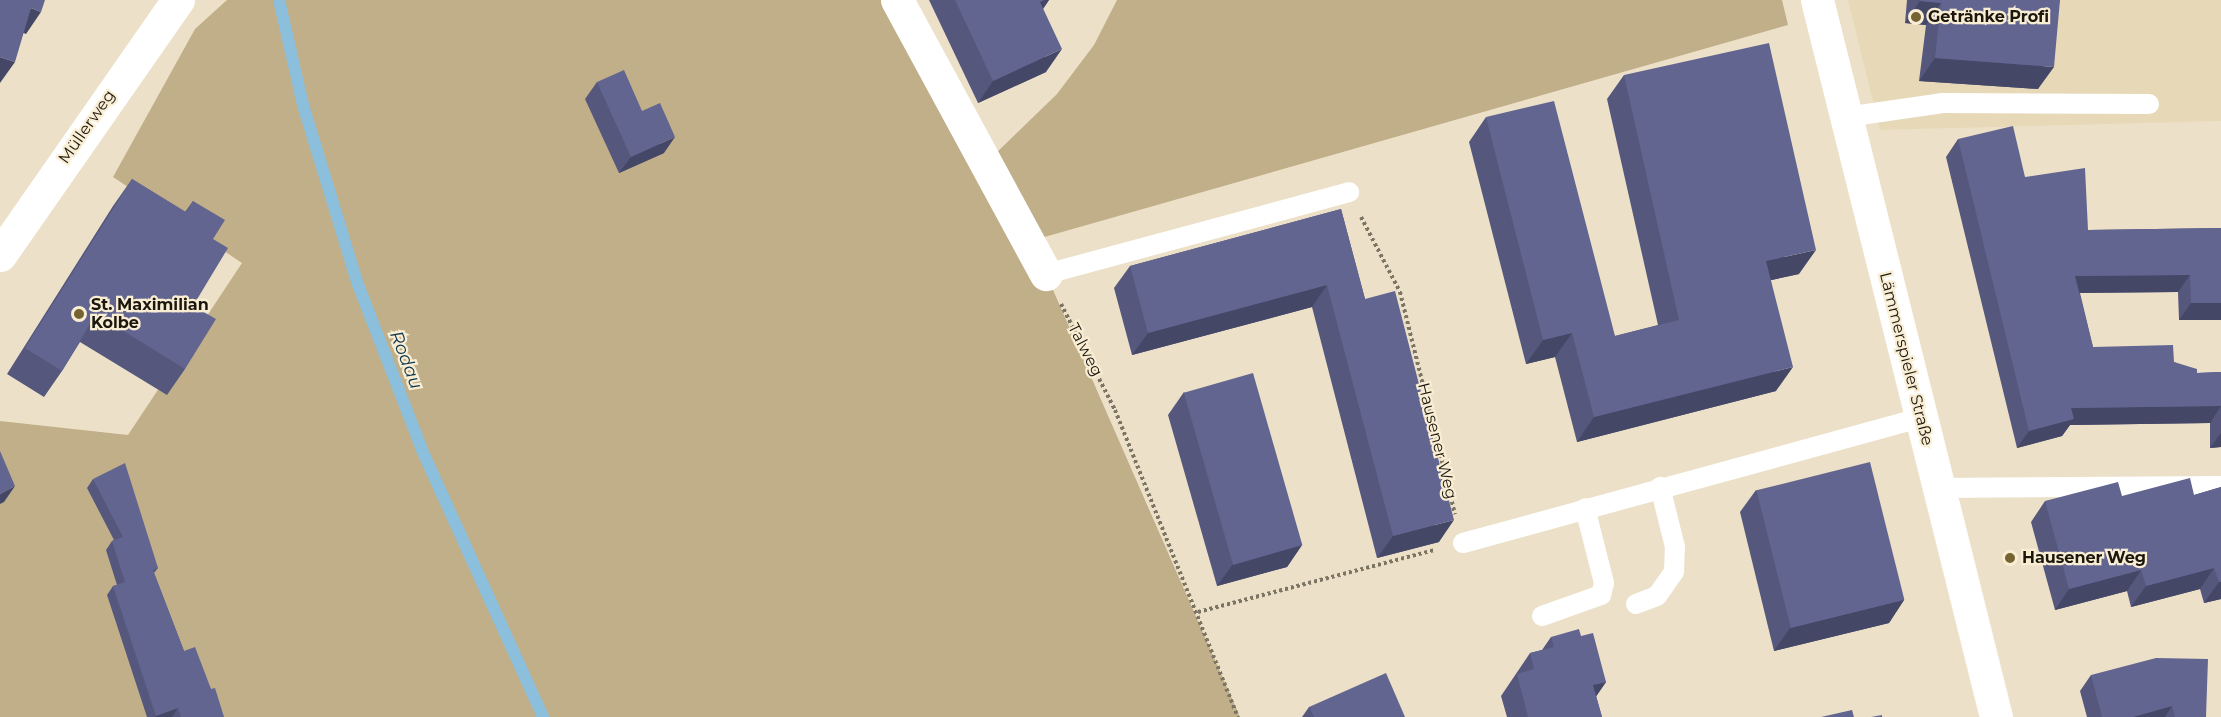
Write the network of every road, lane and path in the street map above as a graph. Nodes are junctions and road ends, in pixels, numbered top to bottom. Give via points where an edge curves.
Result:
1 (178, 0) edge
2 (897, 0) edge
3 (1817, 0) edge
4 (2149, 104) dead end
5 (1846, 117) junction
6 (1349, 192) joint
7 (0, 255) edge
8 (1046, 274) junction
9 (1921, 418) junction
10 (2221, 486) edge
11 (1660, 487) junction
12 (1938, 488) junction
13 (1585, 508) junction
14 (1462, 543) junction
15 (1635, 604) dead end
16 (1197, 612) junction
17 (1542, 616) dead end
18 (1238, 717) edge
19 (1996, 717) edge

1 - 7 main road, Müllerweg
2 - 8 main road
3 - 5 main road, Lämmerspieler Straße
4 - 5 lane via 1943,103
5 - 9 main road, Lämmerspieler Straße
6 - 8 lane
6 - 14 path, Hausener Weg via 1400,292
8 - 16 path, Talweg via 1115,410
9 - 11 lane
9 - 12 main road, Lämmerspieler Straße
10 - 12 lane
11 - 13 lane
11 - 15 lane via 1676,546 1674,572 1658,596
12 - 19 main road, Lämmerspieler Straße
13 - 14 lane
13 - 17 lane via 1604,583 1601,595
14 - 16 path
16 - 18 path, Talweg

